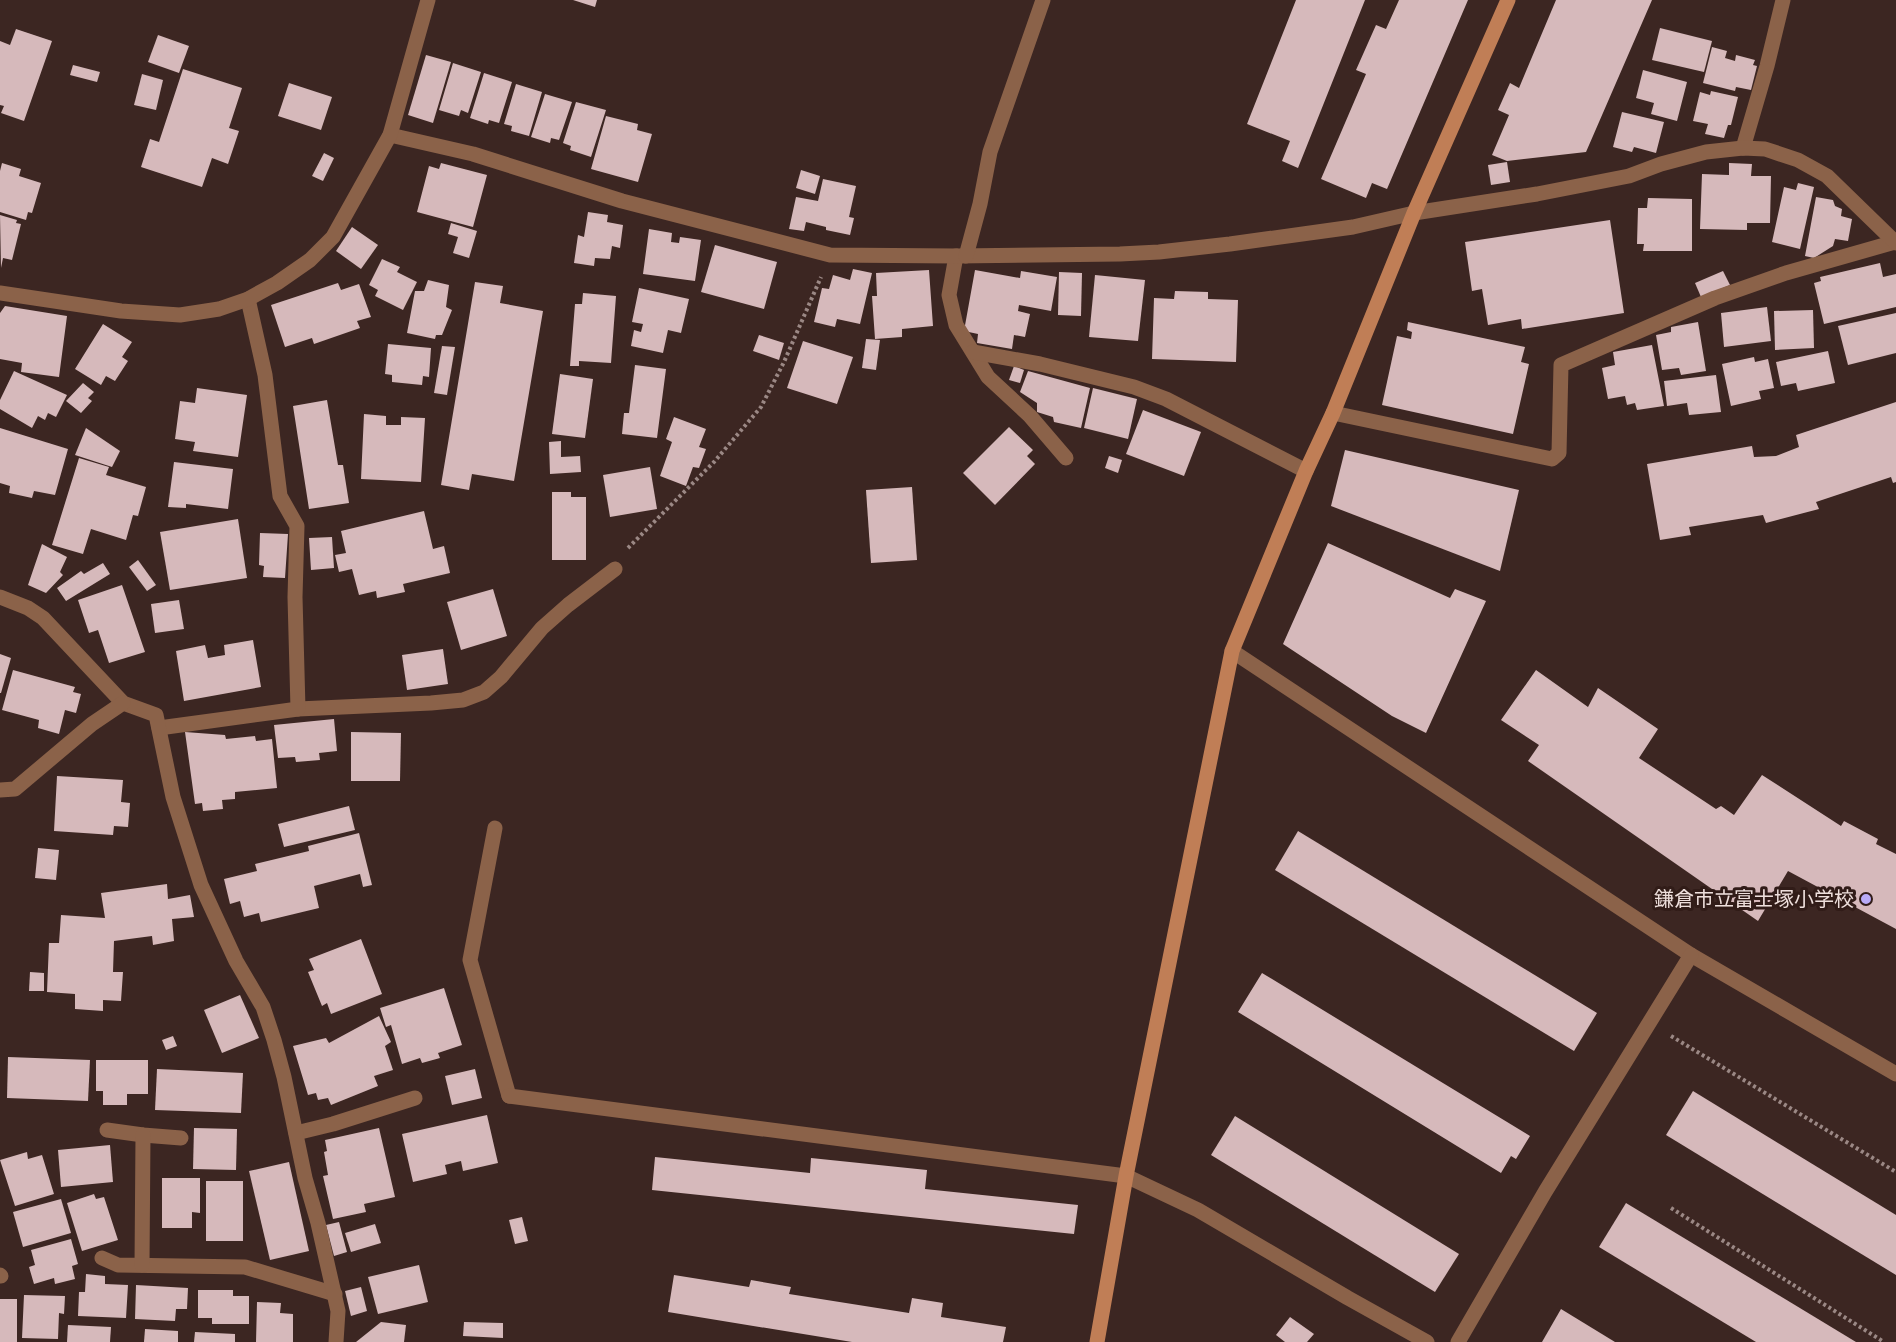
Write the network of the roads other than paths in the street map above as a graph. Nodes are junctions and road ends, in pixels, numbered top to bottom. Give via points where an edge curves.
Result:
1 (428, 0) edge
2 (1043, 0) edge
3 (1508, 0) edge
4 (1783, 0) edge
5 (390, 135) junction
6 (1743, 148) junction
7 (1414, 213) junction
8 (1896, 243) edge
9 (961, 256) junction
10 (0, 293) edge
11 (248, 299) junction
12 (973, 352) junction
13 (1334, 413) junction
14 (1066, 458) dead end
15 (1306, 471) junction
16 (615, 569) road end
17 (0, 597) edge
18 (1232, 651) junction
19 (123, 703) junction
20 (298, 709) junction
21 (159, 728) junction
22 (0, 789) edge
23 (495, 828) dead end
24 (1691, 955) junction
25 (1896, 1074) edge
26 (415, 1098) dead end
27 (107, 1130) dead end
28 (296, 1132) junction
29 (143, 1135) junction
30 (181, 1138) dead end
31 (1126, 1176) junction
32 (102, 1258) dead end
33 (142, 1265) junction
34 (334, 1294) junction
35 (336, 1342) edge
36 (1097, 1342) edge
37 (1427, 1342) edge
38 (1458, 1342) edge

1 - 5 street
2 - 9 street via 990,152 980,204
3 - 7 street
4 - 6 street
5 - 9 street via 473,154 622,201 830,255
5 - 11 street via 333,237 310,260
6 - 7 street via 1706,152 1629,176 1538,194
6 - 8 street via 1765,149 1798,160 1827,176
7 - 9 street via 1353,227 1159,252
7 - 13 street
8 - 13 street via 1786,273 1715,298 1561,365 1559,453 1552,459
9 - 12 street via 949,295 956,325
10 - 11 street via 122,311 180,315 219,309
11 - 20 street via 265,375 279,495 297,526
12 - 14 street via 987,377 1030,416
12 - 15 street via 1134,387 1166,399
13 - 15 street
15 - 18 street
16 - 20 street via 542,628 484,692 463,700 431,703
17 - 19 street via 43,618
18 - 24 street
18 - 31 street
19 - 21 street via 156,715
19 - 22 street via 15,789
20 - 21 street
21 - 28 street via 173,797 201,885 263,1007
23 - 31 street via 470,960 509,1096
24 - 25 street
24 - 38 street
26 - 28 street
27 - 29 street
28 - 34 street
29 - 30 street
29 - 33 street
31 - 36 street
31 - 37 street via 1198,1210
32 - 33 street via 118,1264
33 - 34 street via 245,1268
34 - 35 street via 338,1311

